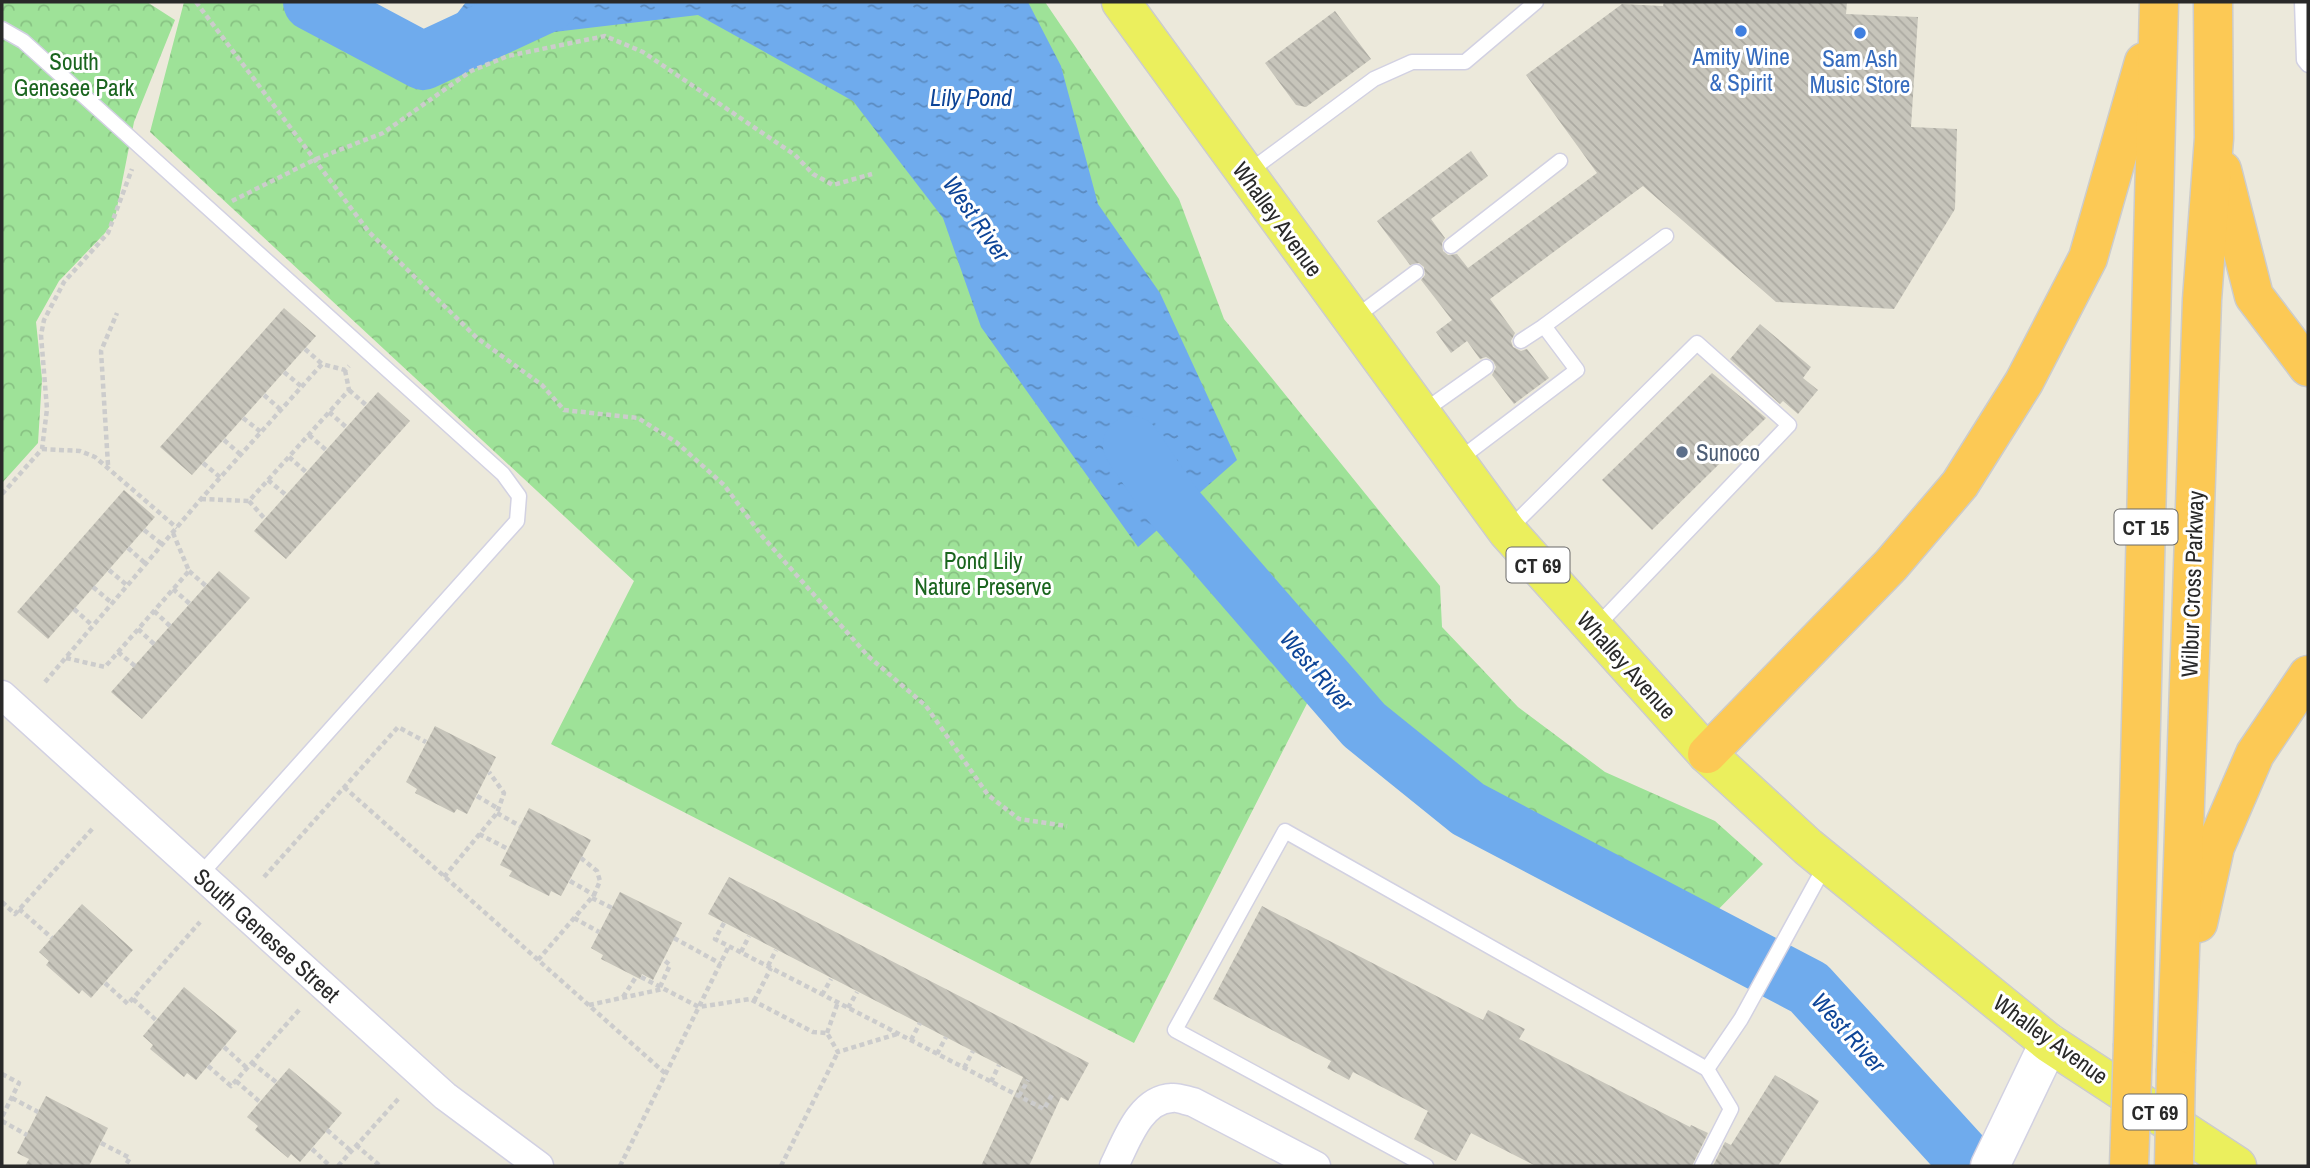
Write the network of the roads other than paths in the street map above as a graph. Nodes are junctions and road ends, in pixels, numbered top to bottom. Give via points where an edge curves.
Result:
1 (1121, 2) edge
2 (1536, 2) edge
3 (2213, 2) edge
4 (2302, 2) edge
5 (2159, 6) edge
6 (2, 29) edge
7 (2308, 65) edge
8 (2214, 138) junction
9 (1560, 160) dead end
10 (1246, 174) junction
11 (1666, 236) dead end
12 (1451, 246) dead end
13 (1416, 272) dead end
14 (1352, 320) junction
15 (1544, 326) junction
16 (1521, 341) dead end
17 (1486, 367) dead end
18 (2308, 367) edge
19 (1420, 414) junction
20 (1456, 462) junction
21 (1507, 531) junction
22 (1594, 629) junction
23 (2308, 675) edge
24 (2, 695) edge
25 (1707, 754) junction
26 (1827, 863) junction
27 (200, 875) junction
28 (2177, 1010) junction
29 (2049, 1043) junction
30 (1707, 1069) junction
31 (539, 1166) edge
32 (1114, 1166) edge
33 (1317, 1166) edge
34 (1426, 1166) edge
35 (1702, 1166) edge
36 (1990, 1166) edge
37 (2129, 1166) edge
38 (2174, 1166) edge
39 (2237, 1166) edge

1 - 10 main road, Whalley Avenue / CT 69
2 - 10 lane via 1465,62 1412,62 1374,79
3 - 8 highway, Wilbur Cross Parkway / CT 15
4 - 7 lane via 2304,60
5 - 25 highway via 2088,258 2024,382 1960,484 1891,565
5 - 37 highway, Wilbur Cross Parkway / CT 15, bridge
6 - 27 lane via 23,41 365,349 503,474 519,496 517,521
8 - 18 highway via 2254,296
8 - 28 highway, Wilbur Cross Parkway / CT 15 via 2203,300
9 - 12 lane
10 - 14 main road, Whalley Avenue / CT 69
11 - 15 lane
13 - 14 lane
14 - 19 main road, Whalley Avenue / CT 69
15 - 16 lane
15 - 20 lane via 1577,370
17 - 19 lane
19 - 20 main road, Whalley Avenue / CT 69
20 - 21 main road, Whalley Avenue / CT 69
21 - 22 main road, Whalley Avenue / CT 69
21 - 22 lane via 1697,343 1789,425
22 - 25 main road, Whalley Avenue / CT 69
23 - 28 highway via 2255,754 2215,847
24 - 27 street, South Genesee Street
25 - 26 main road, Whalley Avenue / CT 69
26 - 29 main road, Whalley Avenue / CT 69
26 - 30 lane via 1741,1019
27 - 31 street, South Genesee Street via 445,1096
28 - 38 highway, Wilbur Cross Parkway / CT 15, bridge
29 - 36 street
29 - 39 main road, Whalley Avenue / CT 69
30 - 34 lane via 1285,831 1175,1030
30 - 35 lane via 1731,1109
32 - 33 street via 1138,1119 1152,1104 1172,1098 1194,1102

